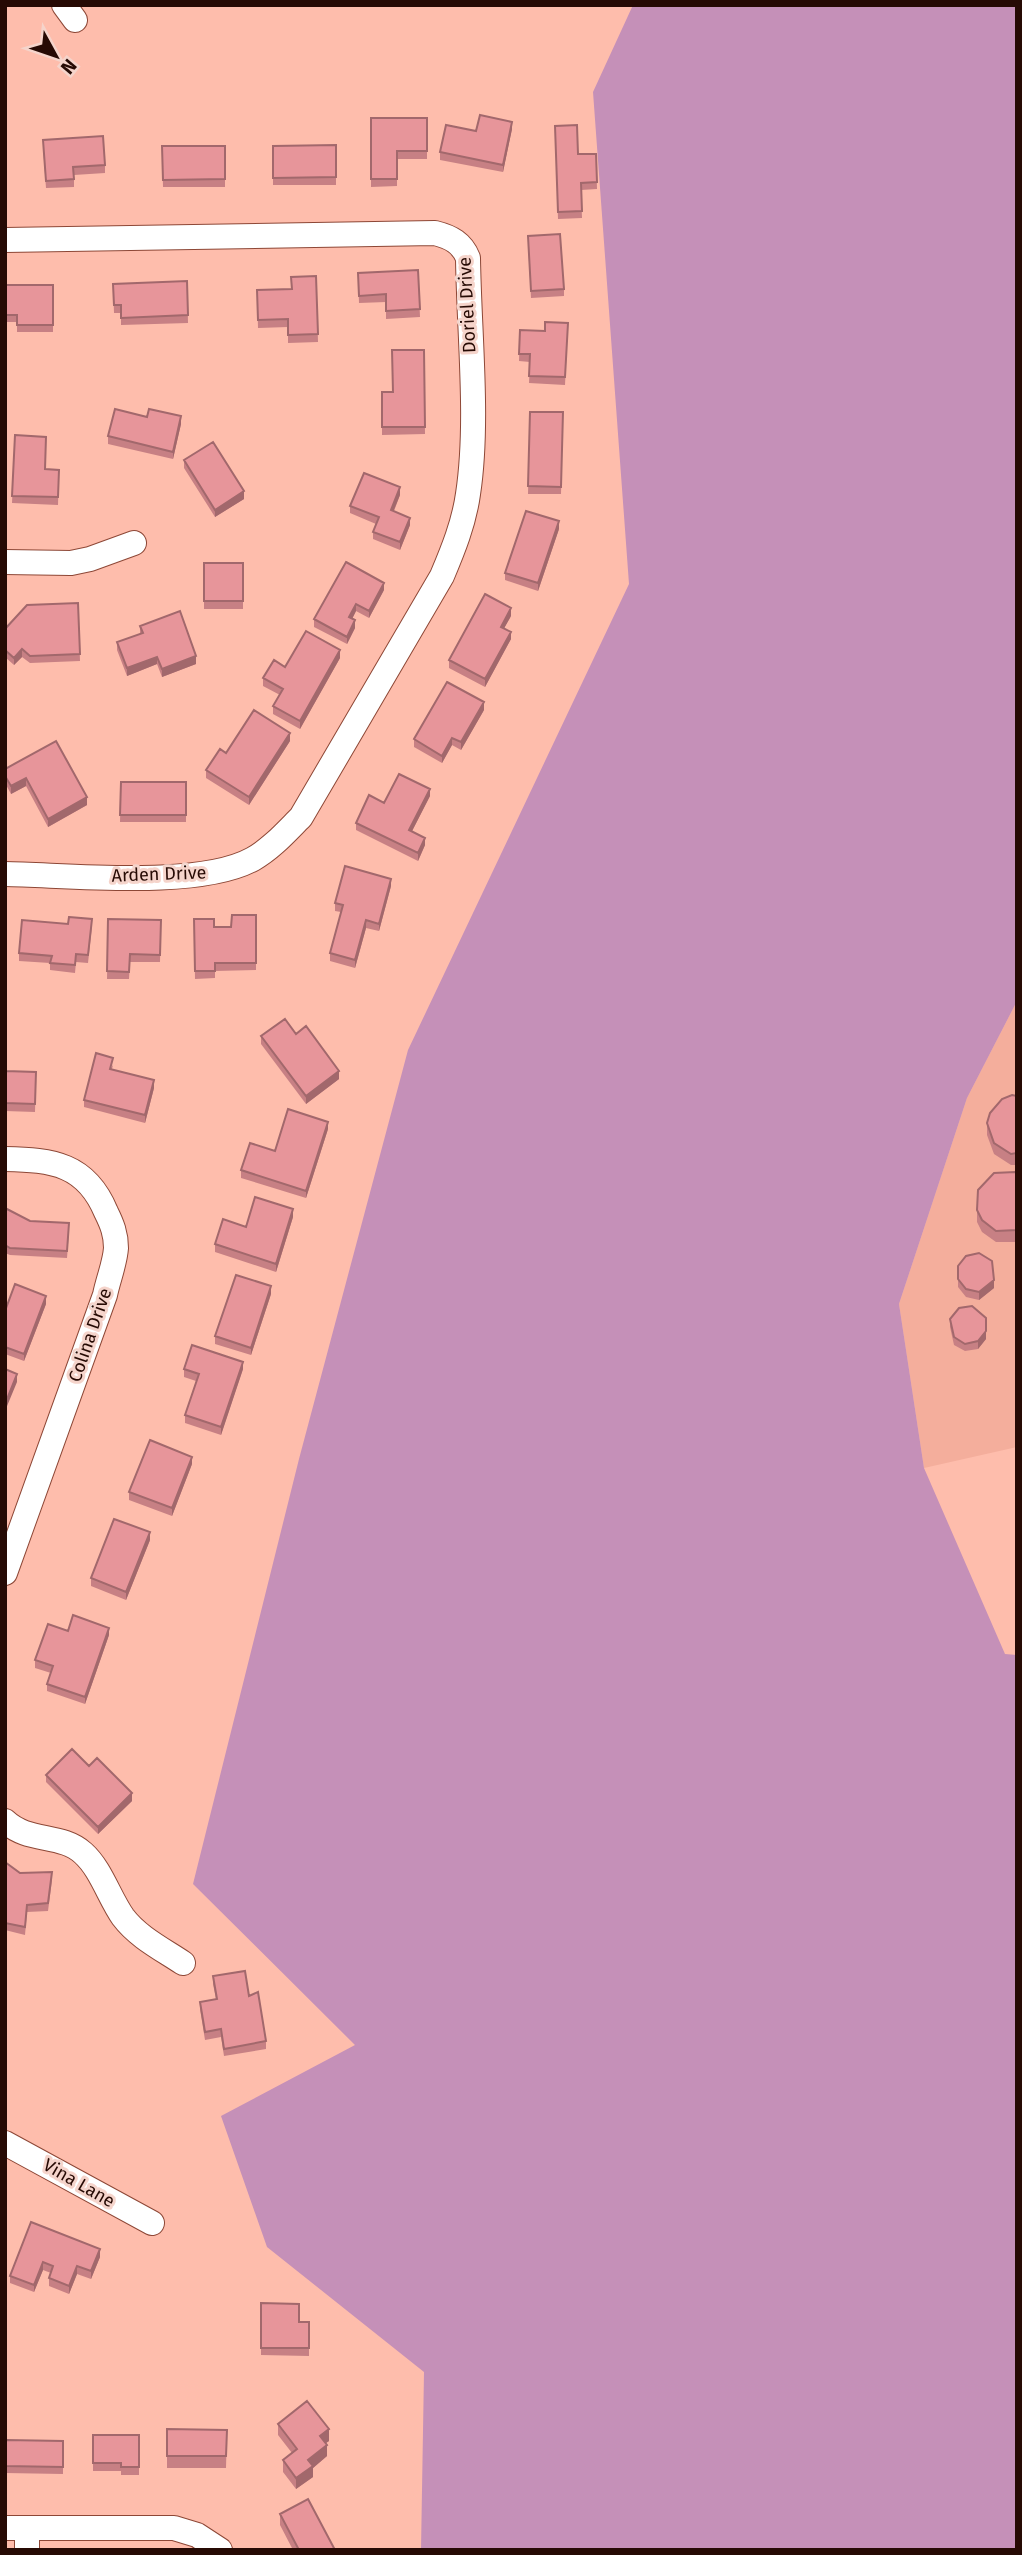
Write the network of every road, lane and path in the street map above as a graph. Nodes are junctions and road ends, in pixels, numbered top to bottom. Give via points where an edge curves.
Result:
1 (5, 240) edge
2 (134, 543) dead end
3 (5, 562) edge
4 (319, 787) joint
5 (5, 874) edge
6 (5, 1159) edge
7 (5, 1573) edge
8 (5, 1821) edge
9 (183, 1963) dead end
10 (5, 2143) edge
11 (152, 2223) dead end
12 (20, 2535) edge
13 (220, 2550) edge

1 - 4 street, Doriel Drive via 435,233 464,248 468,258 471,473 456,543 442,576
2 - 3 street via 71,563
4 - 5 street, Arden Drive via 301,817 274,845 229,870 170,877
6 - 7 street, Colina Drive via 52,1161 86,1180 99,1194 116,1234 104,1295
8 - 9 street via 20,1833 58,1840 84,1854 125,1919
10 - 11 street, Vina Lane
12 - 13 street via 174,2528 197,2535

